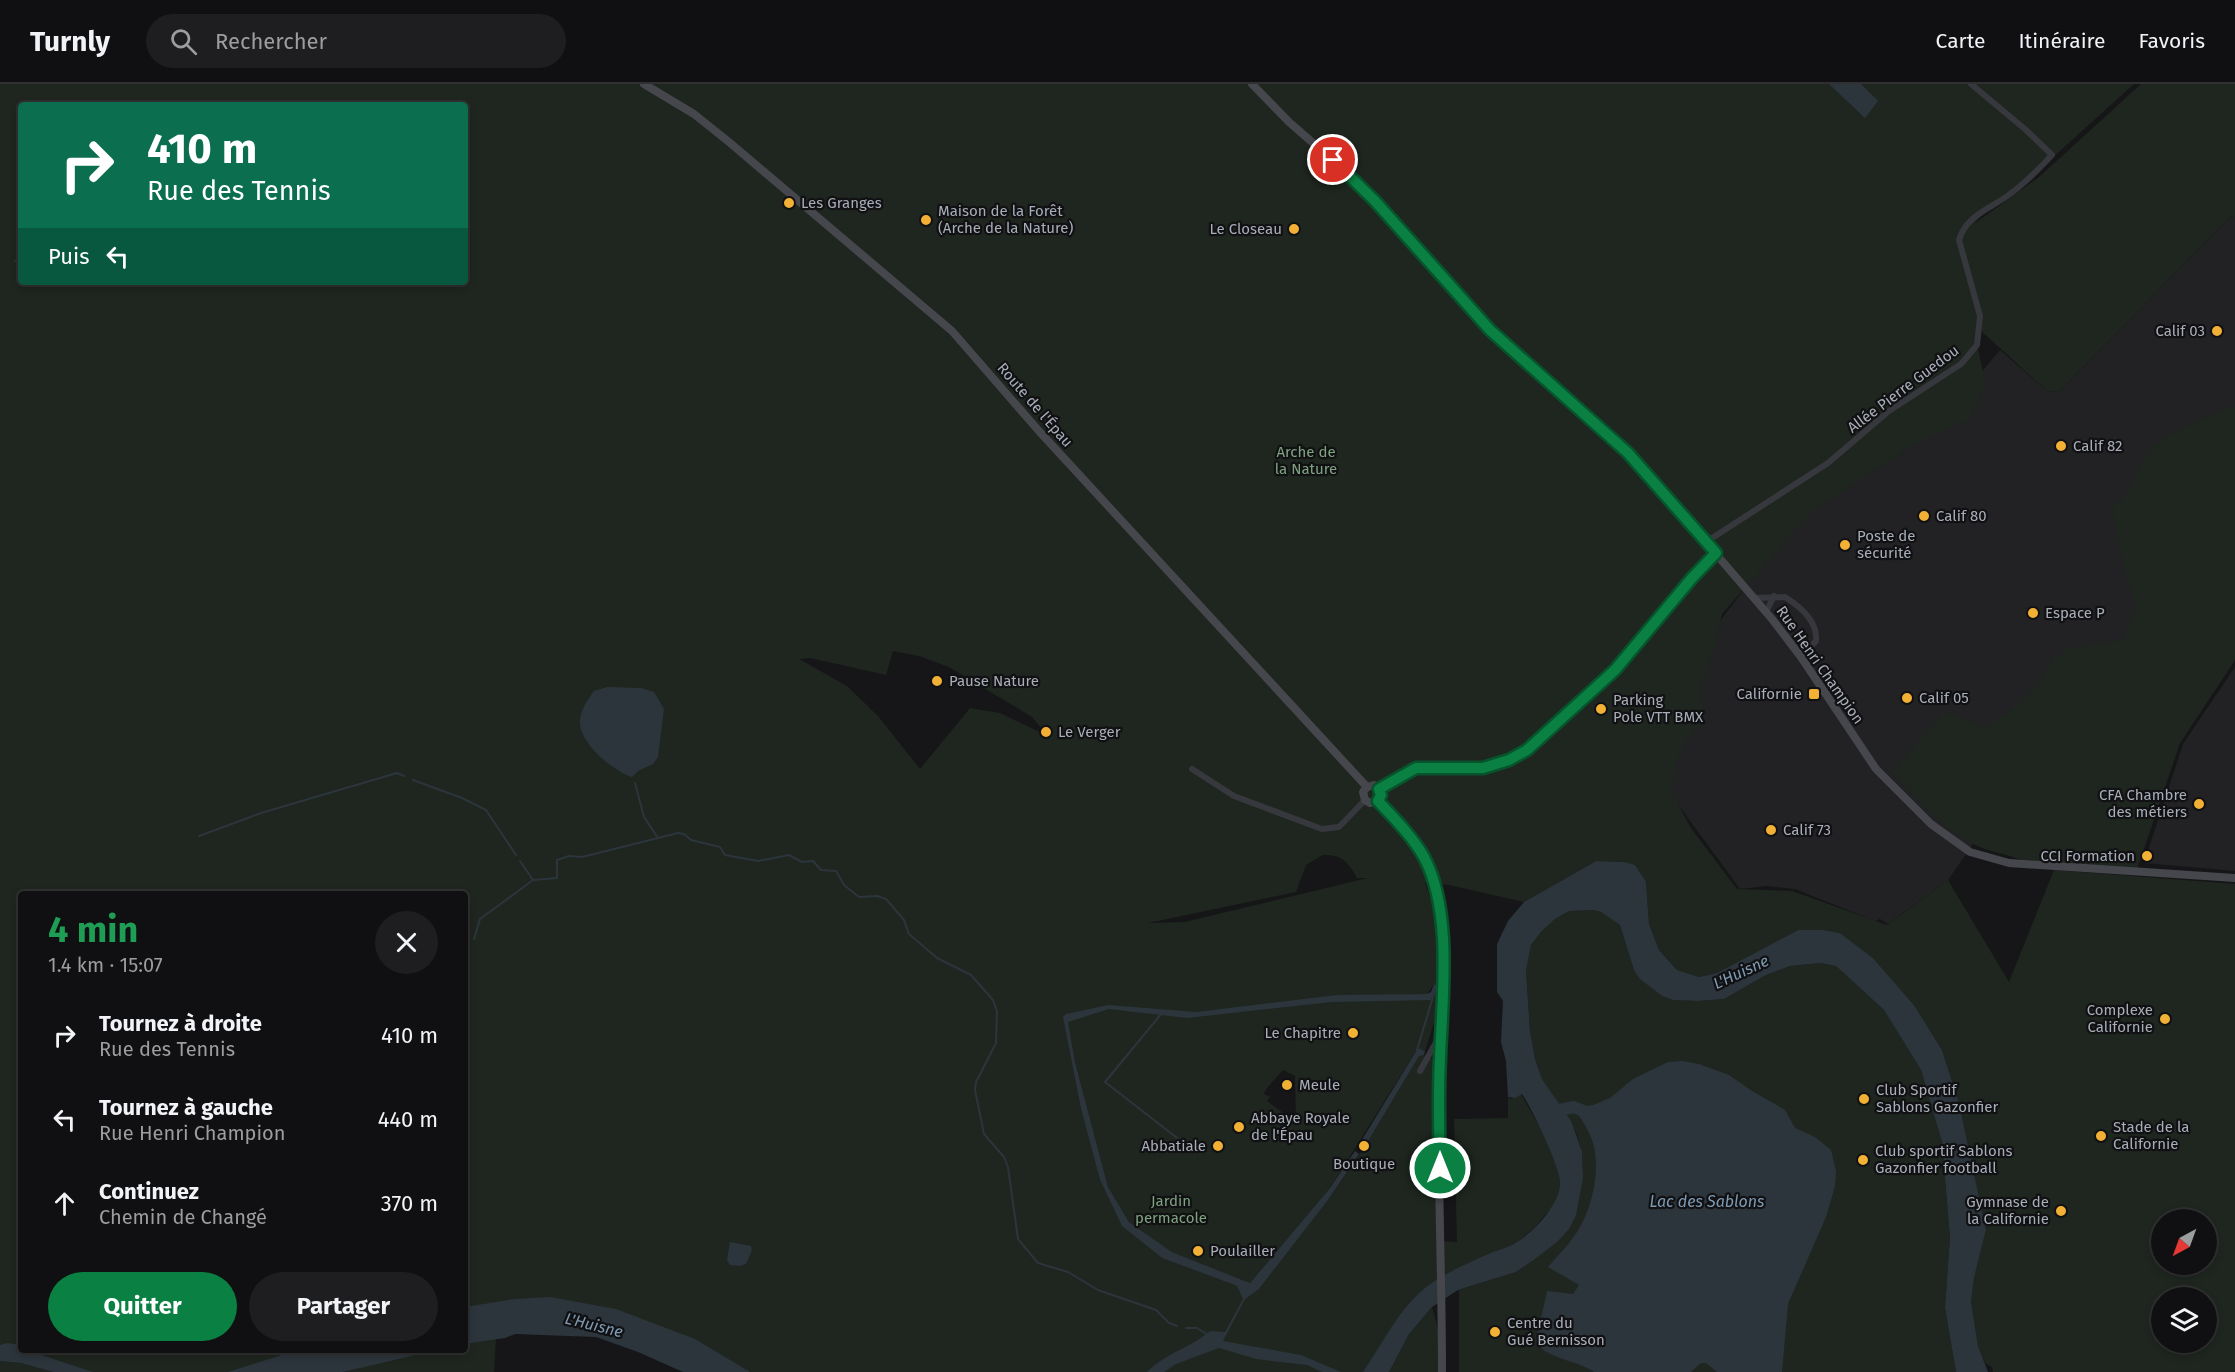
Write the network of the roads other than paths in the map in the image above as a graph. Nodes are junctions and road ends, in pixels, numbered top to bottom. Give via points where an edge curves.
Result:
1 (644, 84) edge
2 (1252, 84) edge
3 (1971, 84) edge
4 (1706, 542) junction
5 (1716, 553) junction
6 (1774, 596) junction
7 (1755, 598) junction
8 (1766, 612) junction
9 (1801, 657) junction
10 (1192, 769) dead end
11 (1366, 787) junction
12 (1379, 789) junction
13 (1365, 800) junction
14 (1378, 801) junction
15 (2235, 878) edge
16 (1441, 1033) junction
17 (1420, 1071) dead end
18 (1442, 1372) edge

1 - 11 street, Route de l'Épau via 694,114 729,142 952,331
2 - 4 street, Rue Henri Champion via 1351,176 1462,301 1628,453
3 - 4 street, Allée Pierre Guedou via 2052,155 2009,196 1980,213 1961,232 1959,240 1980,316 1977,345 1961,364 1889,411 1828,463
4 - 5 street, Rue Henri Champion
5 - 7 street, Rue Henri Champion
5 - 12 street via 1615,670 1527,750 1483,768 1416,768
6 - 7 street
6 - 8 street
6 - 9 street via 1790,600 1814,624 1816,641
7 - 8 street, Rue Henri Champion
8 - 9 street, Rue Henri Champion
9 - 15 street, Rue Henri Champion via 1876,769 1930,824 1970,852 2009,863
10 - 13 street via 1234,796 1322,829 1339,827
11 - 12 street
11 - 13 street
12 - 14 street
13 - 14 street
14 - 16 street via 1424,857 1435,885 1441,913
16 - 17 street
16 - 18 street

